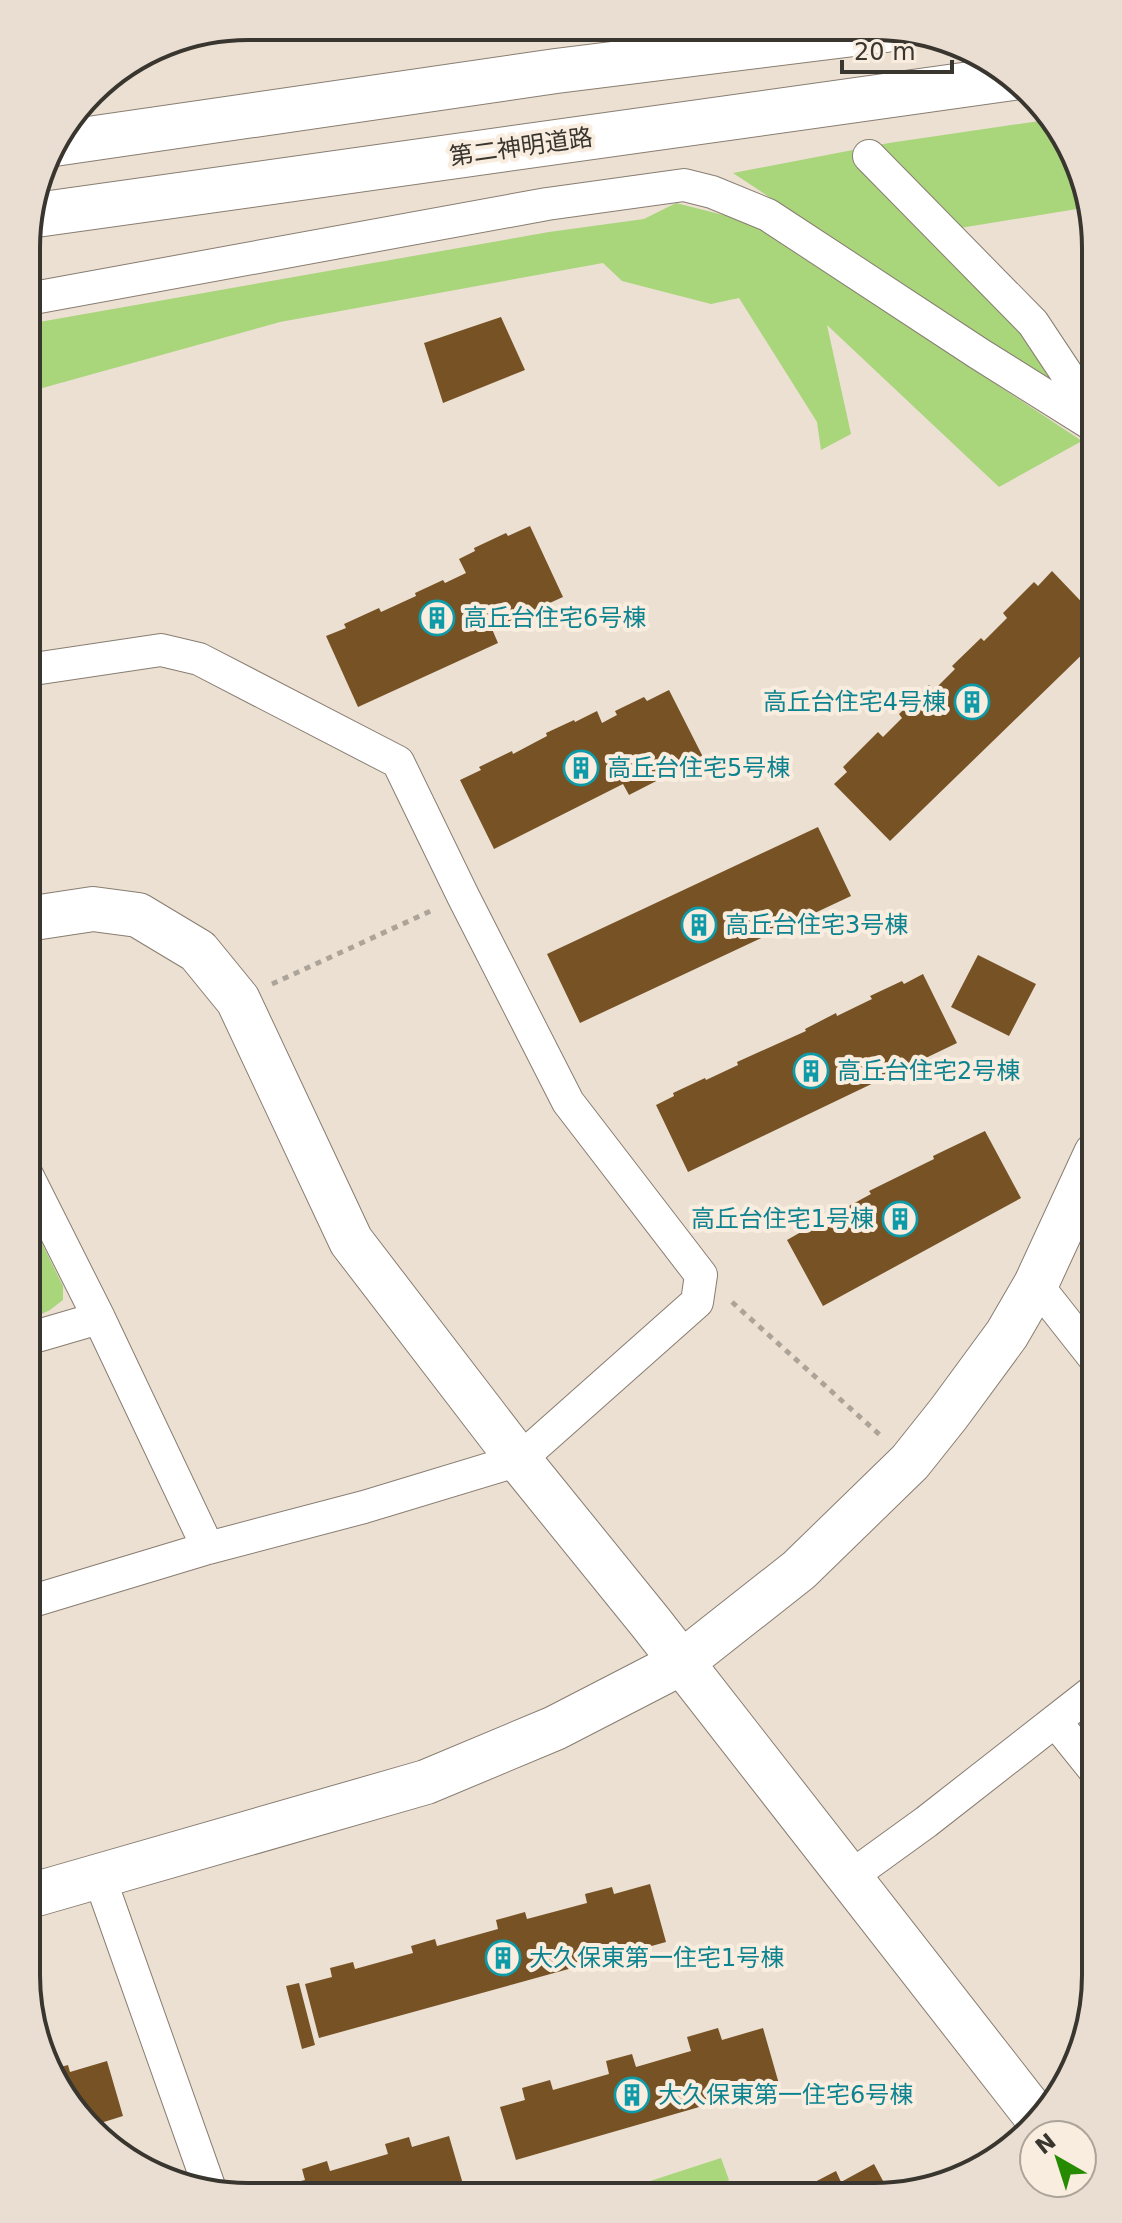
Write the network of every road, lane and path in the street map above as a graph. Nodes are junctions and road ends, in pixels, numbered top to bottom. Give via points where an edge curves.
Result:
1 (806, 40) edge
2 (996, 80) edge
3 (70, 142) edge
4 (869, 156) dead end
5 (43, 214) edge
6 (40, 297) edge
7 (1082, 397) edge
8 (1082, 418) edge
9 (40, 668) edge
10 (463, 896) junction
11 (40, 917) edge
12 (238, 1000) junction
13 (1082, 1184) edge
14 (40, 1201) edge
15 (701, 1275) junction
16 (1036, 1284) junction
17 (99, 1318) junction
18 (40, 1335) edge
19 (1082, 1342) edge
20 (519, 1460) junction
21 (910, 1462) junction
22 (208, 1548) junction
23 (40, 1599) edge
24 (681, 1663) junction
25 (1082, 1700) edge
26 (1055, 1721) junction
27 (1082, 1755) edge
28 (99, 1876) junction
29 (850, 1877) junction
30 (40, 1893) edge
31 (1031, 2110) edge
32 (206, 2178) edge

1 - 3 main road
2 - 5 main road, 第二神明道路
4 - 7 street via 1033,323
6 - 8 street via 547,204 684,185 768,215
9 - 10 street via 161,650 199,659 398,762
10 - 12 path
10 - 15 street via 568,1102
11 - 12 main road via 93,909 138,915 198,951
12 - 20 main road via 351,1241
13 - 16 main road
14 - 17 street
15 - 20 street via 697,1302
15 - 21 path
16 - 19 street
16 - 21 main road via 1007,1334
17 - 18 street
17 - 22 street
20 - 22 street
20 - 24 main road
21 - 24 main road via 799,1570
22 - 23 street
24 - 28 main road via 555,1728 426,1782
24 - 29 main road
25 - 26 street
26 - 27 street
26 - 29 street
28 - 30 main road
28 - 32 street
29 - 31 main road

